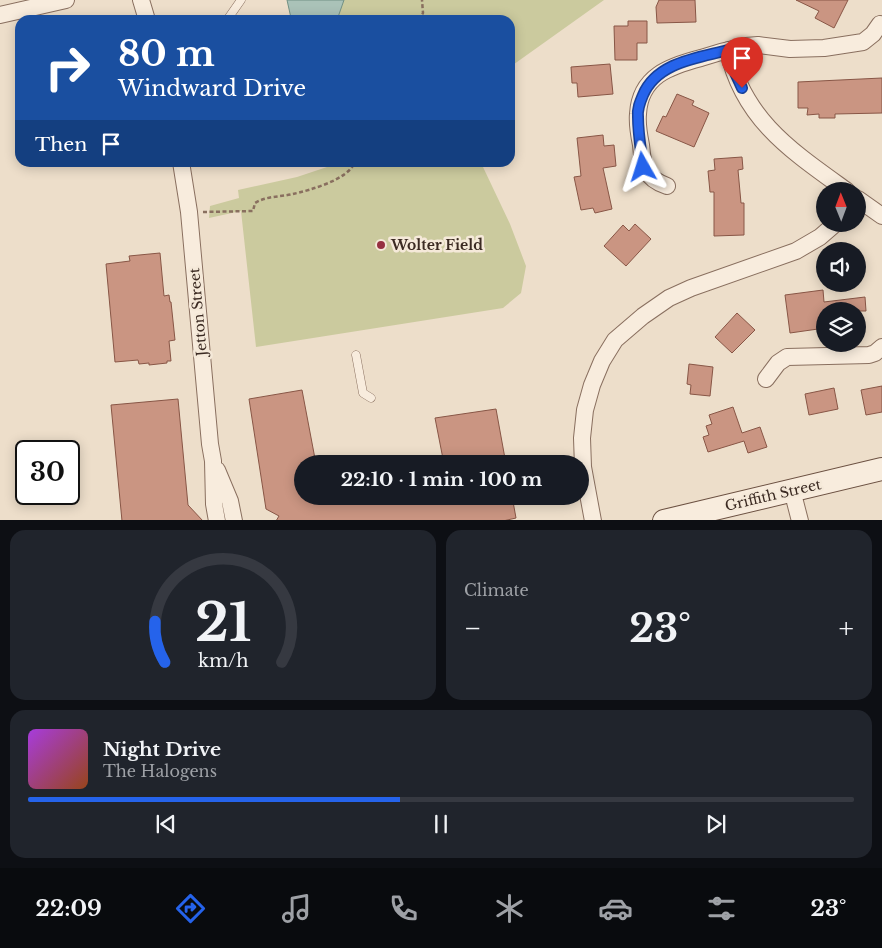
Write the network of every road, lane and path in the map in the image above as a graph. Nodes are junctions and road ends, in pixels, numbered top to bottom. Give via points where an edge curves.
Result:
1 (66, 0) edge
2 (142, 0) edge
3 (241, 0) edge
4 (422, 0) edge
5 (0, 15) edge
6 (146, 15) edge
7 (232, 15) edge
8 (421, 15) edge
9 (880, 24) dead end
10 (728, 50) junction
11 (183, 167) edge
12 (353, 167) edge
13 (834, 182) edge
14 (667, 186) dead end
15 (866, 205) edge
16 (190, 212) junction
17 (882, 216) edge
18 (826, 232) edge
19 (882, 347) edge
20 (356, 355) dead end
21 (766, 379) dead end
22 (370, 398) dead end
23 (213, 461) junction
24 (882, 469) edge
25 (792, 490) junction
26 (218, 520) edge
27 (234, 520) edge
28 (593, 520) edge
29 (664, 520) edge
30 (800, 520) edge

1 - 5 street
2 - 6 street
3 - 7 lane
4 - 8 path
9 - 10 street via 863,42 809,49 758,45
10 - 13 street via 735,75 757,116 798,156
10 - 14 street via 675,65 653,79 646,89 637,115 643,167 650,176
11 - 16 street, Jetton Street
12 - 16 path via 316,188 262,198 254,203 253,211
15 - 17 street
16 - 23 street, Jetton Street
18 - 28 street via 805,247 669,298 615,340 592,385 585,410 583,467
19 - 21 street via 870,354 787,357 778,362
20 - 22 lane via 363,393
23 - 26 street, Jetton Street via 214,504
23 - 27 street, Jetton Street via 230,501
24 - 25 main road, Griffith Street
25 - 29 main road, Griffith Street
25 - 30 street

